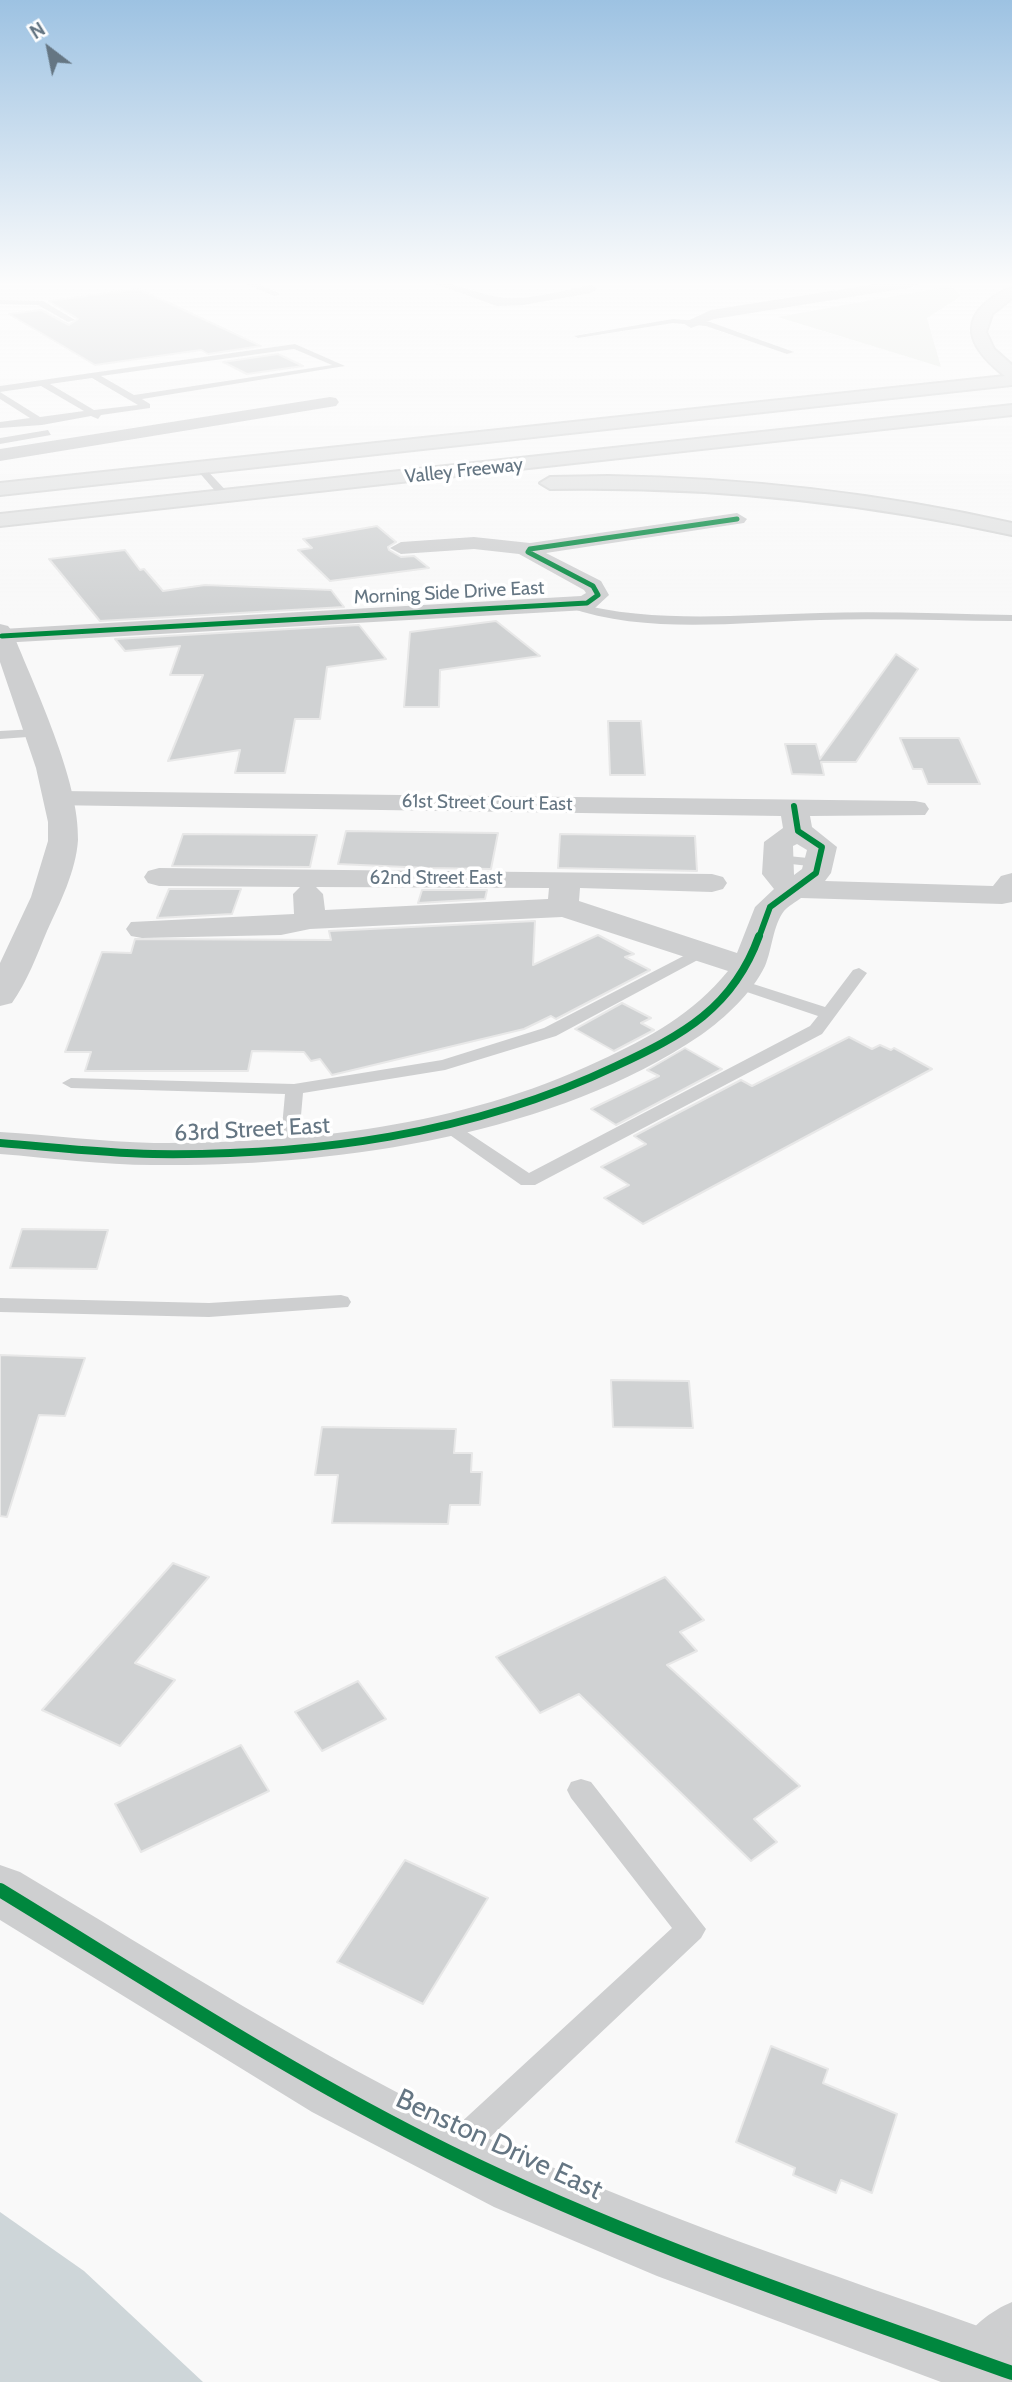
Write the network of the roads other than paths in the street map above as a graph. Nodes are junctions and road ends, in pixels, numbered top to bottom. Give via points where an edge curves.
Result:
1 (60, 394) edge
2 (126, 394) edge
3 (158, 394) edge
4 (851, 394) edge
5 (0, 395) edge
6 (133, 398) junction
7 (330, 402) dead end
8 (1012, 410) edge
9 (93, 414) junction
10 (41, 422) junction
11 (0, 425) edge
12 (96, 426) dead end
13 (55, 432) dead end
14 (0, 440) edge
15 (0, 455) edge
16 (200, 468) junction
17 (0, 489) edge
18 (226, 498) junction
19 (737, 519) dead end
20 (0, 520) edge
21 (29, 521) junction
22 (0, 528) edge
23 (1012, 529) edge
24 (401, 548) dead end
25 (530, 549) junction
26 (570, 605) junction
27 (1012, 618) edge
28 (1, 633) edge
29 (36, 733) junction
30 (0, 735) edge
31 (59, 799) junction
32 (915, 809) dead end
33 (796, 819) junction
34 (778, 859) junction
35 (818, 863) junction
36 (159, 877) dead end
37 (307, 878) junction
38 (712, 883) dead end
39 (791, 889) junction
40 (564, 893) junction
41 (1009, 894) edge
42 (310, 920) junction
43 (142, 929) dead end
44 (701, 952) junction
45 (8, 965) edge
46 (859, 973) dead end
47 (743, 976) junction
48 (0, 996) edge
49 (829, 1014) junction
50 (71, 1083) dead end
51 (294, 1089) junction
52 (446, 1126) junction
53 (0, 1143) edge
54 (289, 1149) junction
55 (341, 1302) dead end
56 (0, 1306) edge
57 (582, 1790) dead end
58 (0, 1890) edge
59 (451, 2152) junction
60 (997, 2349) edge

1 - 9 lane
2 - 6 lane
3 - 6 lane
4 - 16 highway, Valley Freeway
5 - 10 lane
6 - 9 lane via 147,406
7 - 15 street
8 - 18 highway, Valley Freeway
9 - 10 lane
9 - 12 lane via 109,424
10 - 11 lane
13 - 14 lane
16 - 17 highway, Valley Freeway
16 - 18 lane
18 - 21 highway, Valley Freeway
19 - 25 street, Morning Side Drive East
20 - 21 highway, Valley Freeway
21 - 22 highway
21 - 23 highway via 439,488 593,482 849,500
24 - 25 street via 474,543
25 - 26 street, Morning Side Drive East via 528,552 593,586 598,595 587,603
26 - 27 lane via 671,621 824,616
26 - 28 street, Morning Side Drive East
28 - 29 street
29 - 30 lane
29 - 31 street
31 - 33 street, 61st Street Court East
31 - 45 street via 64,840 57,865
32 - 33 street, 61st Street Court East
33 - 34 street via 779,842
33 - 35 street via 822,847
34 - 35 lane
34 - 39 street via 777,874
35 - 39 street via 816,873
36 - 37 street, 62nd Street East
37 - 40 street, 62nd Street East
37 - 42 street
38 - 40 street, 62nd Street East
39 - 41 street
39 - 47 street via 770,907
40 - 42 street, 62nd Street East
40 - 44 street, 62nd Street East via 580,911
42 - 43 street, 62nd Street East via 281,926
44 - 47 street, 62nd Street East
44 - 51 lane via 550,1032 445,1065
45 - 48 street
46 - 49 lane
47 - 49 lane
47 - 52 street, 63rd Street East via 688,1028 645,1053 585,1082
49 - 52 lane via 816,1030 528,1181
50 - 51 lane
51 - 54 lane
52 - 54 street, 63rd Street East via 359,1144
53 - 54 street, 63rd Street East via 152,1154
55 - 56 lane via 209,1310
57 - 59 lane via 691,1929
58 - 59 street, Benston Drive East via 323,2085
59 - 60 street, Benston Drive East via 670,2248

